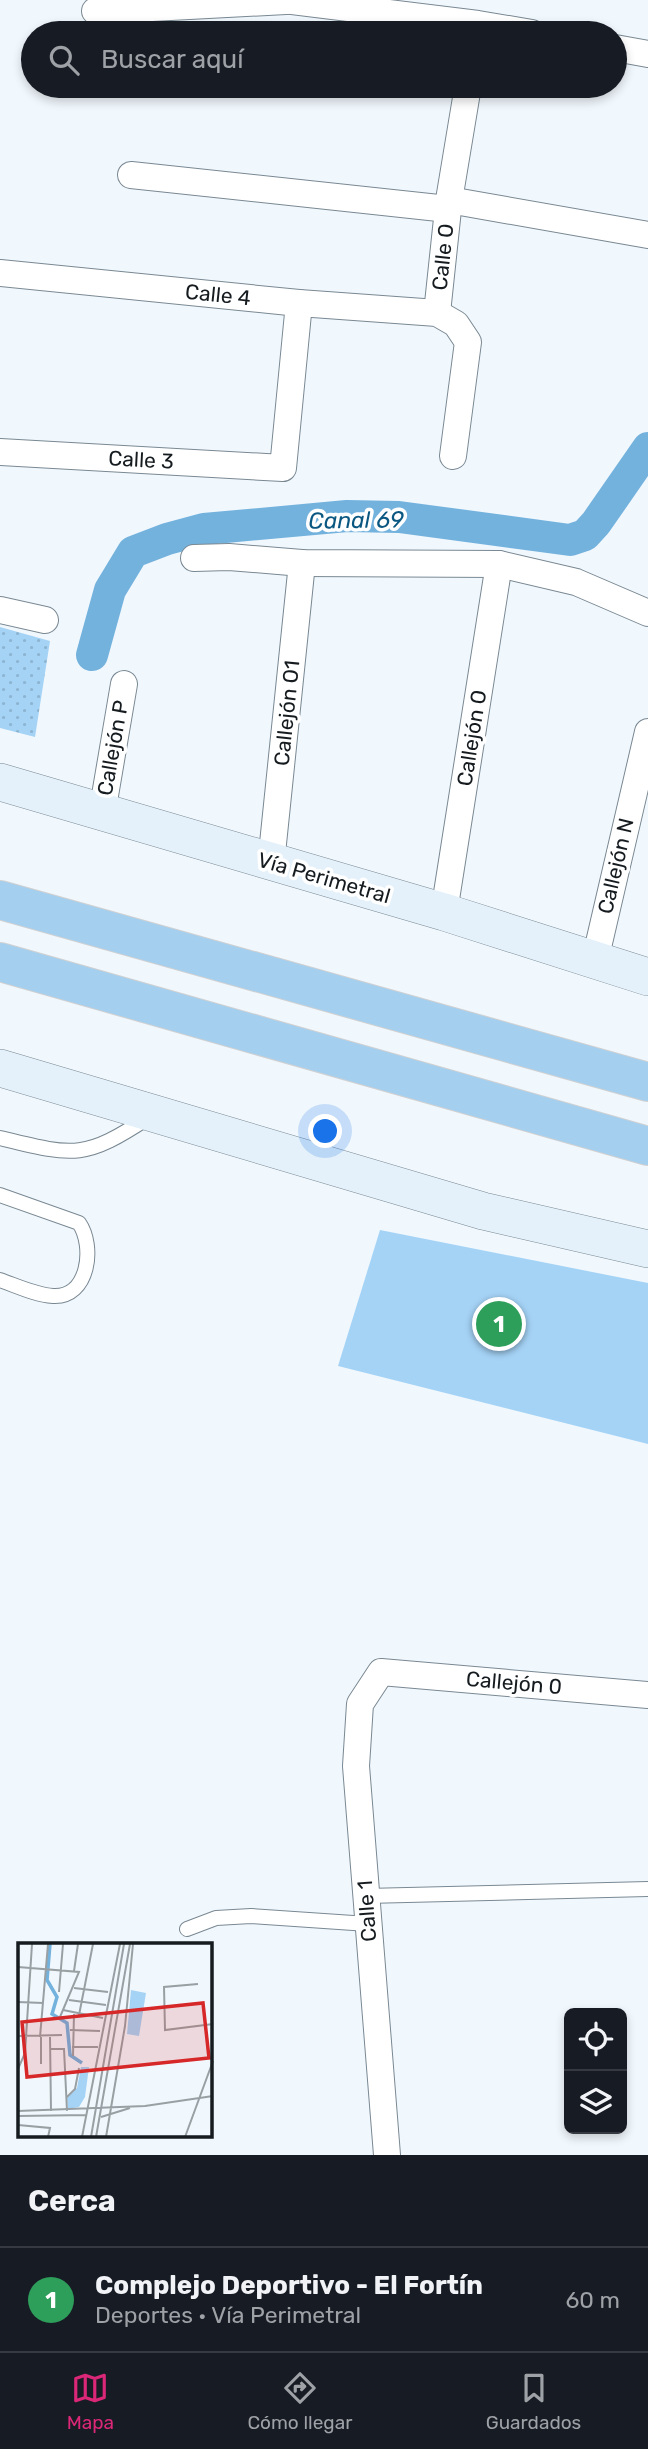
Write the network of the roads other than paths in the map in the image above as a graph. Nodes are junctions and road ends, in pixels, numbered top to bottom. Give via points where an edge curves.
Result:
1 (285, 1) edge
2 (95, 11) dead end
3 (479, 19) edge
4 (627, 50) edge
5 (648, 54) edge
6 (466, 98) edge
7 (131, 175) dead end
8 (449, 204) junction
9 (648, 235) edge
10 (0, 273) edge
11 (299, 303) junction
12 (437, 313) junction
13 (0, 452) edge
14 (453, 456) dead end
15 (194, 558) dead end
16 (302, 563) junction
17 (499, 564) junction
18 (0, 610) edge
19 (648, 613) edge
20 (45, 620) dead end
21 (124, 684) dead end
22 (648, 732) edge
23 (0, 782) edge
24 (102, 813) junction
25 (271, 863) junction
26 (0, 900) edge
27 (444, 912) junction
28 (594, 960) junction
29 (0, 962) edge
30 (648, 977) edge
31 (0, 1068) edge
32 (648, 1082) edge
33 (155, 1114) junction
34 (0, 1138) edge
35 (648, 1146) edge
36 (0, 1195) edge
37 (648, 1249) edge
38 (0, 1280) edge
39 (381, 1672) joint
40 (648, 1695) edge
41 (648, 1889) edge
42 (366, 1896) junction
43 (368, 1924) junction
44 (187, 1929) dead end
45 (387, 2155) edge

1 - 2 street
1 - 3 street
4 - 5 street
6 - 8 street, Calle O
7 - 8 street
8 - 9 street
8 - 12 street, Calle O
10 - 11 street, Calle 4
11 - 12 street, Calle 4
11 - 13 street, Calle 3 via 283,468
12 - 14 street, Calle O via 456,324 468,342
15 - 16 street
16 - 17 street
16 - 25 street, Callejón O1
17 - 19 street via 576,582
17 - 27 street, Callejón O
18 - 20 street
21 - 24 street, Callejón P
22 - 28 street, Callejón N
23 - 24 main road, Vía Perimetral
24 - 25 main road, Vía Perimetral
25 - 27 main road, Vía Perimetral
26 - 32 highway
27 - 28 main road, Vía Perimetral
28 - 30 main road, Vía Perimetral
29 - 35 highway
31 - 33 main road
33 - 34 lane via 89,1150 66,1152
33 - 37 main road via 483,1211
36 - 38 lane via 79,1223 87,1234 88,1251 79,1285 67,1294 42,1294
39 - 40 street, Callejón 0
39 - 42 street, Calle 1 via 360,1704 356,1766
41 - 42 lane
42 - 43 street, Calle 1
43 - 44 lane via 251,1916 216,1918
43 - 45 street, Calle 1

